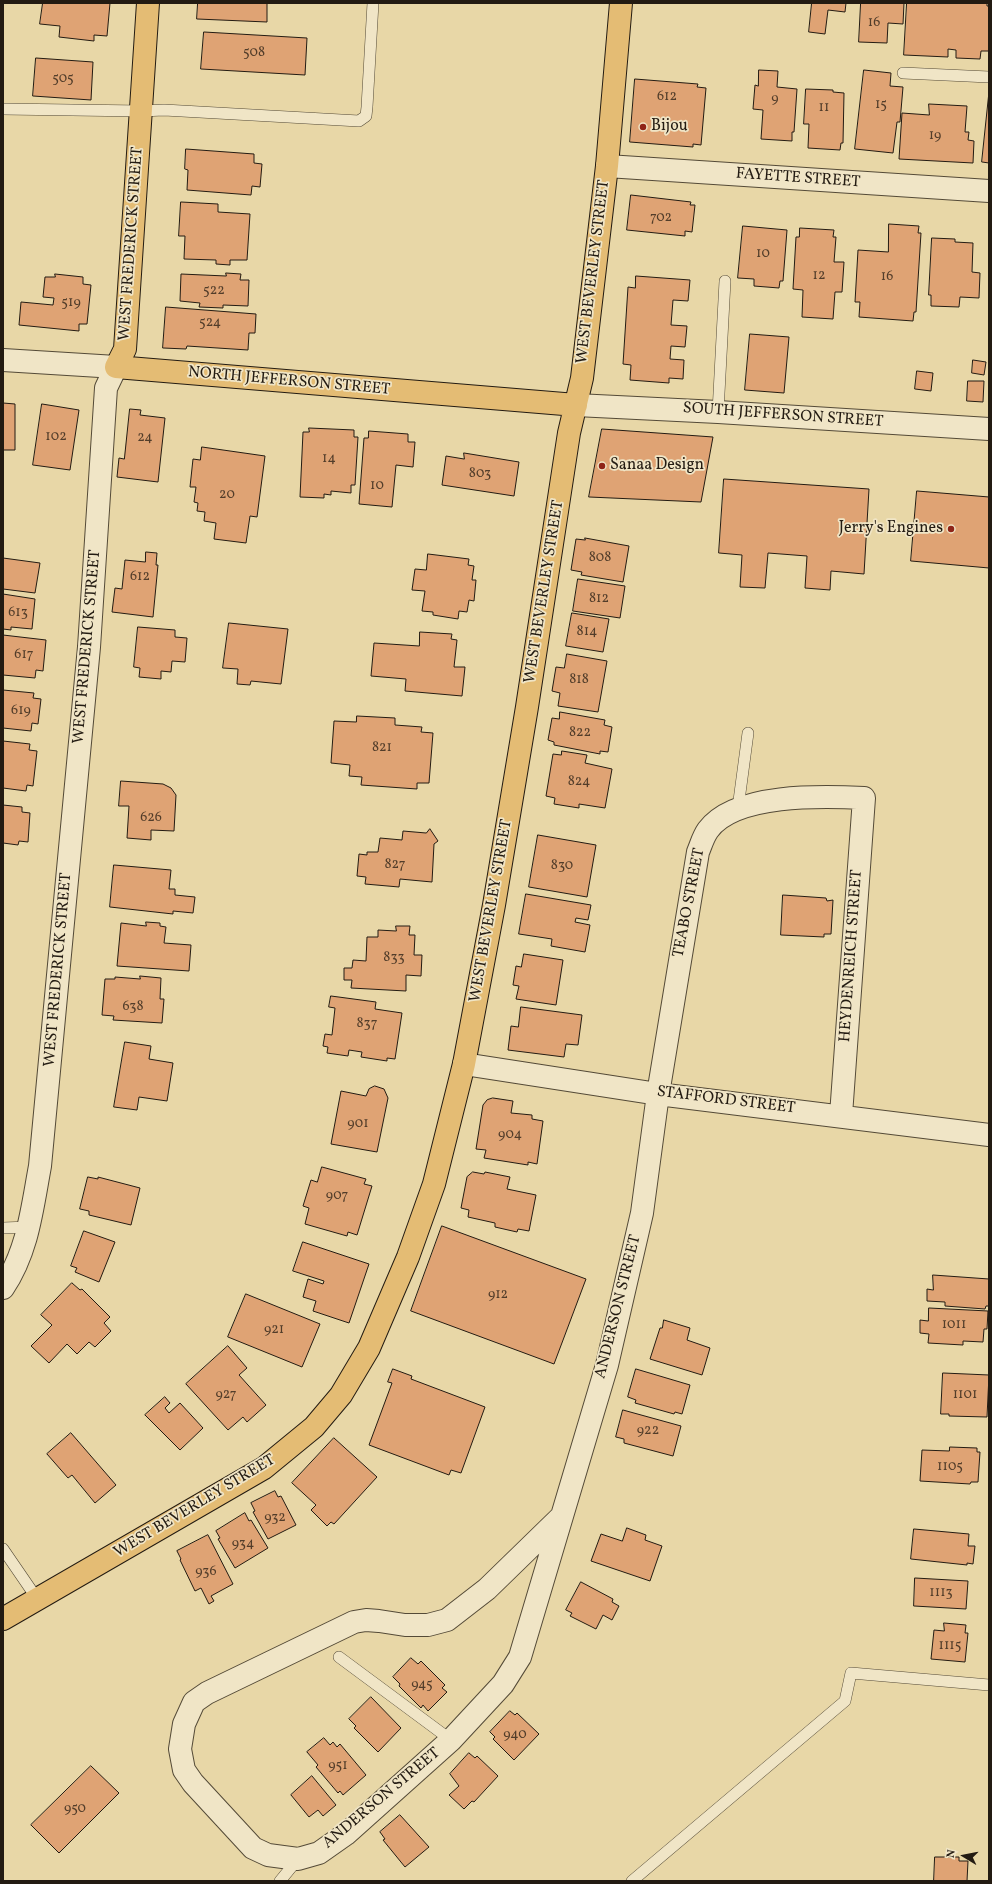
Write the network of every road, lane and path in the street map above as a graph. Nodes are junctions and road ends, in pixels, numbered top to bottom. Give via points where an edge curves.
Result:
1 (148, 3) edge
2 (373, 3) edge
3 (621, 3) edge
4 (903, 73) dead end
5 (989, 77) edge
6 (3, 109) edge
7 (141, 111) junction
8 (607, 166) junction
9 (989, 191) edge
10 (725, 281) dead end
11 (3, 360) edge
12 (116, 367) junction
13 (576, 405) junction
14 (718, 412) junction
15 (989, 429) edge
16 (748, 733) dead end
17 (864, 798) joint
18 (738, 808) junction
19 (464, 1064) junction
20 (658, 1094) junction
21 (841, 1115) junction
22 (989, 1135) edge
23 (29, 1227) junction
24 (3, 1228) edge
25 (3, 1288) edge
26 (561, 1517) junction
27 (3, 1549) edge
28 (38, 1600) junction
29 (3, 1619) edge
30 (339, 1657) dead end
31 (989, 1685) edge
32 (451, 1740) junction
33 (298, 1859) junction
34 (280, 1881) edge
35 (632, 1881) edge

1 - 7 main road, WEST FREDERICK STREET
2 - 7 lane via 368,107 366,116 359,121 164,110
3 - 8 main road, WEST BEVERLEY STREET
4 - 5 lane
6 - 7 lane
7 - 12 main road, WEST FREDERICK STREET via 125,349
8 - 9 street, FAYETTE STREET
8 - 13 main road, WEST BEVERLEY STREET via 582,378
10 - 14 lane
11 - 12 street, NORTH JEFFERSON STREET
12 - 13 main road, NORTH JEFFERSON STREET
12 - 23 street, WEST FREDERICK STREET via 106,388 90,647 40,1166
13 - 14 street, SOUTH JEFFERSON STREET
13 - 19 main road, WEST BEVERLEY STREET via 569,433 494,905
14 - 15 street, SOUTH JEFFERSON STREET
16 - 18 lane
17 - 18 street, TEABO STREET via 792,798
17 - 21 street, HEYDENREICH STREET
18 - 20 street, TEABO STREET via 726,814 708,830 698,852
19 - 20 street, STAFFORD STREET
19 - 28 main road, WEST BEVERLEY STREET via 434,1184 408,1257 369,1348 341,1395 314,1427 264,1468
20 - 21 street, STAFFORD STREET
20 - 26 street, ANDERSON STREET via 642,1213 606,1364
21 - 22 street, STAFFORD STREET
23 - 24 lane
23 - 25 street, WEST FREDERICK STREET via 19,1260
26 - 32 street, ANDERSON STREET via 520,1657 503,1684
26 - 33 street, ANDERSON STREET via 487,1589 447,1620 428,1625 405,1625 372,1620 354,1622 207,1693 194,1702 184,1724 180,1750 184,1770 253,1848 268,1855
27 - 28 lane
28 - 29 main road, WEST BEVERLEY STREET
30 - 32 lane
31 - 35 lane via 851,1673 845,1701
32 - 33 street, ANDERSON STREET via 346,1834 319,1853
33 - 34 lane

